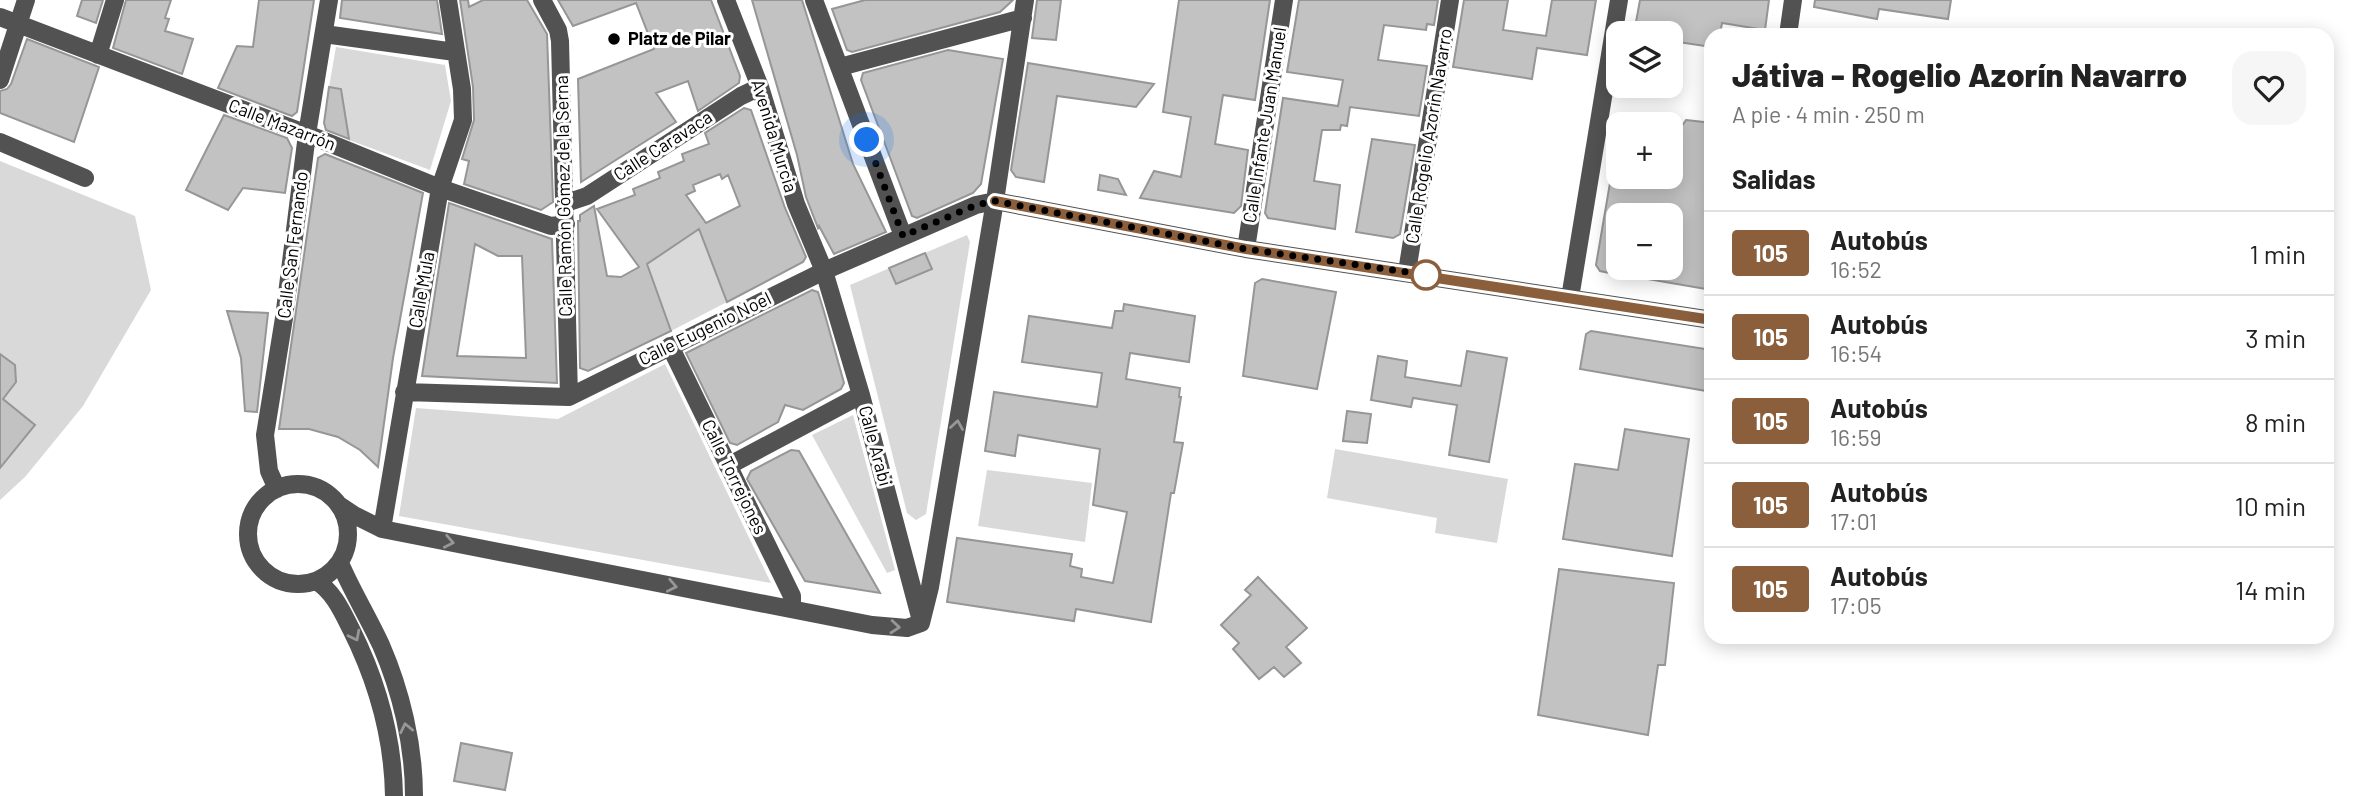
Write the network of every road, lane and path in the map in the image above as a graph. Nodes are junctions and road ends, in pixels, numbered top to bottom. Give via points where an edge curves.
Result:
1 (26, 0) edge
2 (115, 0) edge
3 (329, 0) edge
4 (448, 0) edge
5 (542, 0) edge
6 (726, 0) edge
7 (1284, 0) edge
8 (1450, 0) edge
9 (1619, 0) edge
10 (1793, 0) edge
11 (819, 1) edge
12 (1024, 9) edge
13 (0, 17) edge
14 (19, 23) junction
15 (1789, 28) edge
16 (324, 34) junction
17 (455, 52) junction
18 (98, 55) junction
19 (840, 67) junction
20 (0, 80) edge
21 (760, 87) junction
22 (307, 134) junction
23 (0, 142) edge
24 (85, 178) dead end
25 (440, 188) junction
26 (995, 201) junction
27 (566, 203) junction
28 (566, 224) junction
29 (903, 236) junction
30 (1246, 249) junction
31 (824, 271) junction
32 (1407, 272) junction
33 (1570, 298) junction
34 (1704, 319) edge
35 (670, 346) junction
36 (404, 392) junction
37 (861, 395) junction
38 (569, 397) junction
39 (728, 466) junction
40 (277, 489) junction
41 (339, 505) junction
42 (382, 529) junction
43 (348, 544) junction
44 (340, 563) junction
45 (316, 581) junction
46 (792, 610) junction
47 (921, 623) junction
48 (394, 796) edge
49 (414, 796) edge

1 - 14 street
2 - 18 street
3 - 16 street, Calle San Fernando
4 - 17 street, Calle Mula
5 - 27 street, Calle Ramón Gómez de la Serna via 560,41
6 - 21 street, Avenida Murcia
7 - 30 street, Calle Infante Juan Manuel
8 - 32 street, Calle Rogelio Azorín Navarro
9 - 33 street
10 - 15 street
11 - 19 street
12 - 19 street
12 - 26 street
13 - 14 street, Calle Mazarrón
14 - 18 street, Calle Mazarrón
14 - 20 street
16 - 17 street
16 - 22 street, Calle San Fernando
17 - 25 street, Calle Mula via 463,120
18 - 22 street, Calle Mazarrón
19 - 29 street
21 - 27 street, Calle Caravaca via 587,196
21 - 31 street, Avenida Murcia via 796,204
22 - 25 street, Calle Mazarrón
22 - 40 street, Calle San Fernando via 265,435 269,471
23 - 24 street
25 - 28 street, Calle Mazarrón via 551,226
25 - 36 street, Calle Mula
26 - 29 street, Calle Eugenio Noel
26 - 30 street
47 -> 26 street
27 - 28 street, Calle Ramón Gómez de la Serna
28 - 38 street, Calle Ramón Gómez de la Serna
29 - 31 street, Calle Eugenio Noel
30 - 32 street
31 - 35 street, Calle Eugenio Noel
31 - 37 street, Calle Arabi
32 - 33 street
33 - 34 street
35 - 38 street, Calle Eugenio Noel
35 - 39 street, Calle Torrejones
36 - 38 street, Calle Eugenio Noel
36 - 42 street, Calle Mula
37 - 39 street
37 - 47 street, Calle Arabi
39 - 46 street, Calle Torrejones via 792,596
40 - 41 street via 304,484
40 - 45 street via 265,496 250,520 248,534 255,560 275,579 302,584
41 - 42 street
41 - 43 street via 346,517
42 - 43 street
42 -> 46 street
43 - 44 street
44 - 45 street
49 -> 44 street via 408,730 394,681
45 -> 48 street via 343,613 377,687 391,746
46 -> 47 street via 872,625 907,628

